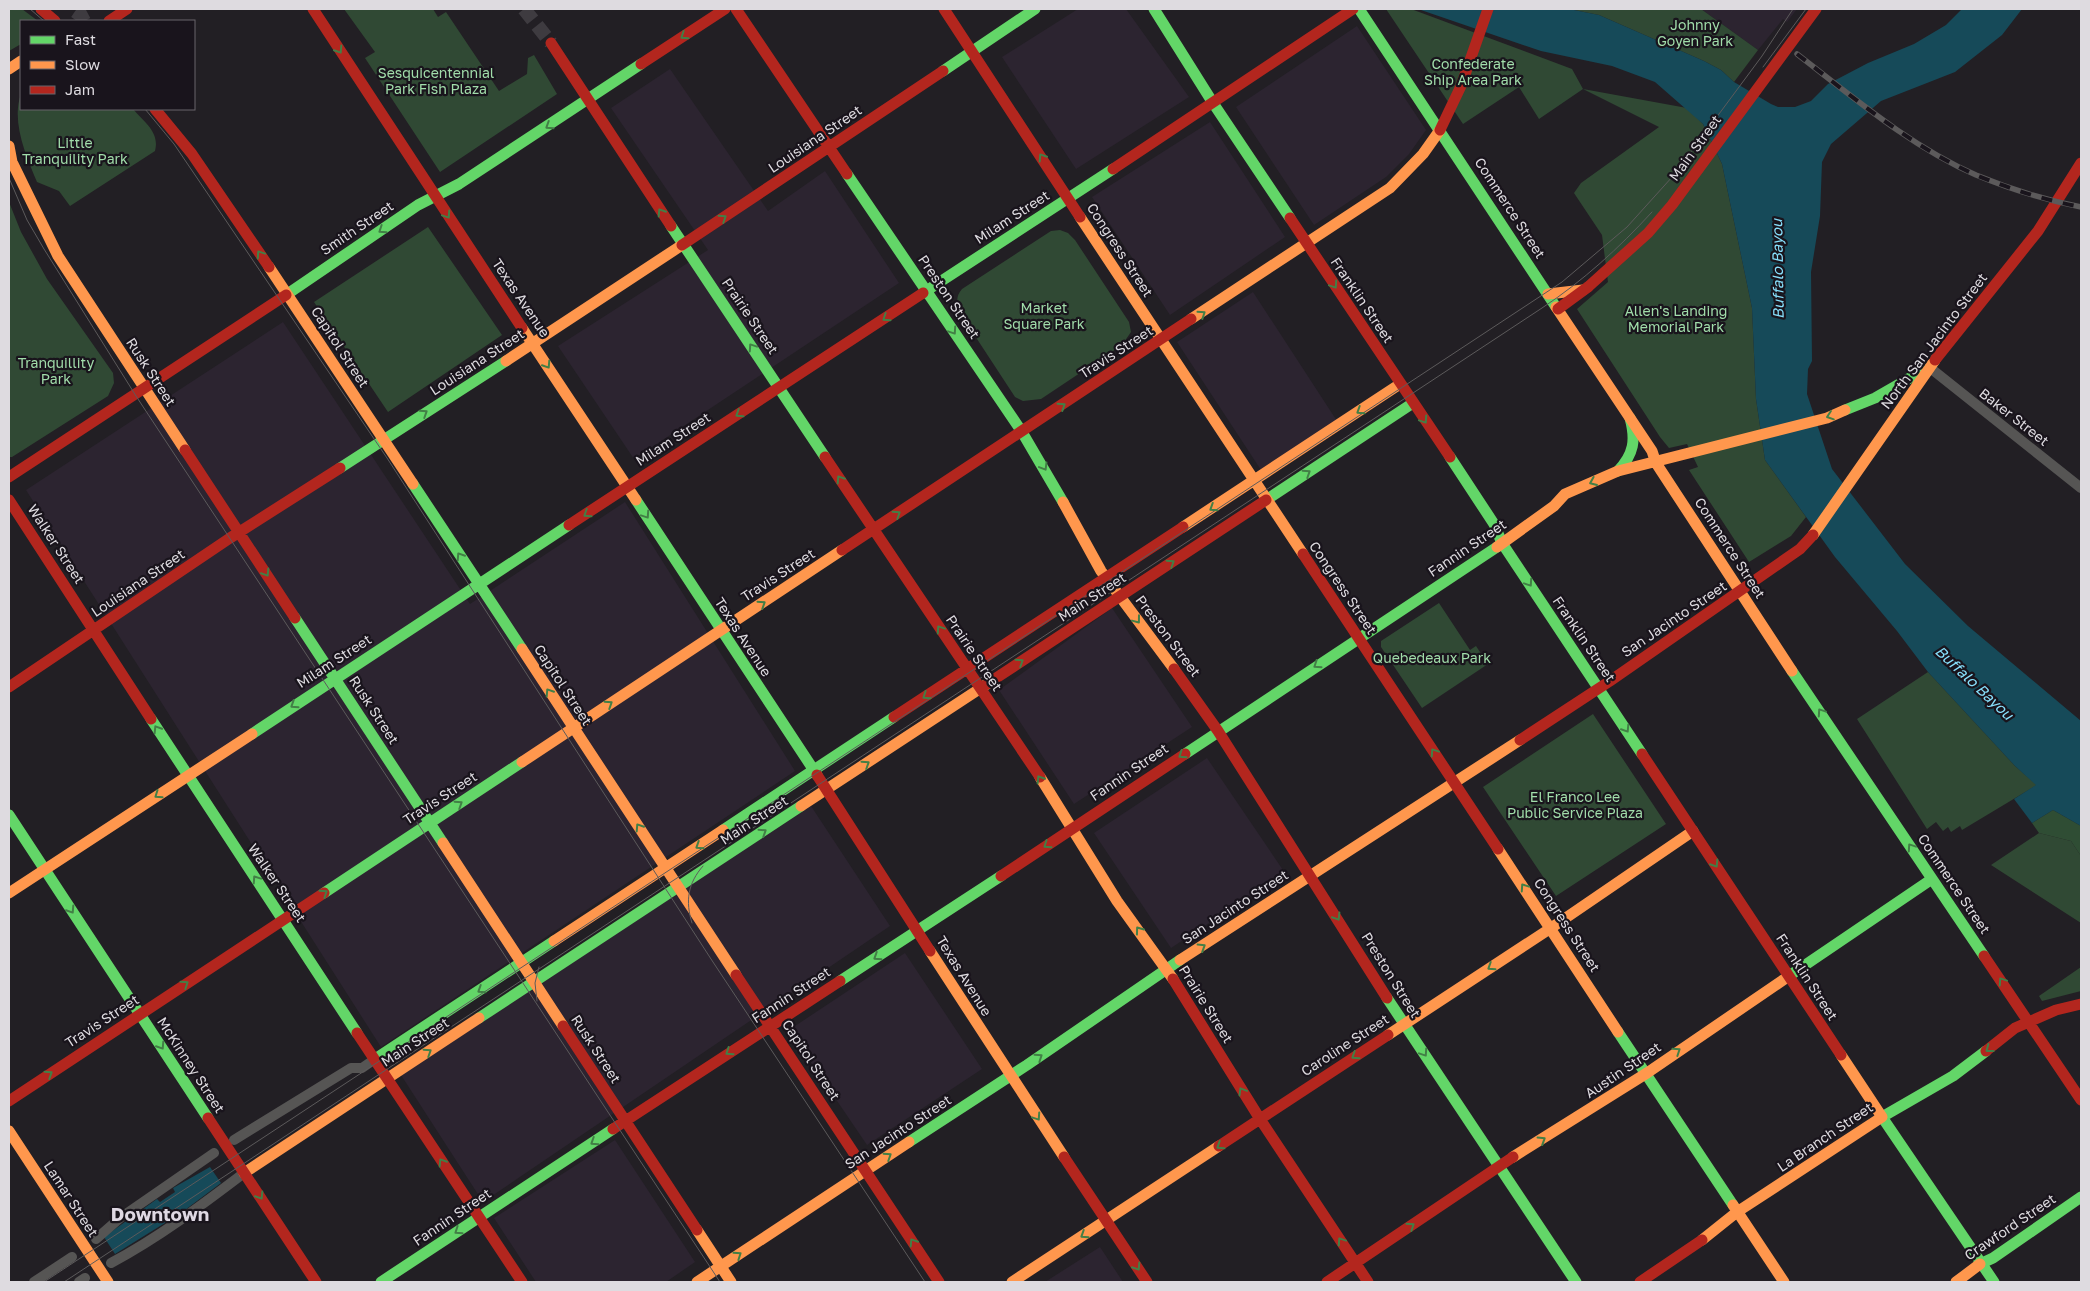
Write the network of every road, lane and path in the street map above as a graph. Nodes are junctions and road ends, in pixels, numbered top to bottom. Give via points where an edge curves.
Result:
1 (41, 9) edge
2 (127, 9) edge
3 (312, 9) edge
4 (725, 9) edge
5 (736, 9) edge
6 (944, 9) edge
7 (1154, 9) edge
8 (1353, 9) edge
9 (1359, 9) edge
10 (1488, 9) edge
11 (1816, 9) edge
12 (1031, 11) edge
13 (54, 20) edge
14 (110, 20) edge
15 (551, 44) tunnel mouth
16 (973, 51) junction
17 (20, 63) edge
18 (9, 69) edge
19 (588, 100) junction
20 (1213, 103) junction
21 (156, 110) edge
22 (1440, 130) junction
23 (9, 146) edge
24 (830, 147) junction
25 (2081, 163) edge
26 (435, 197) junction
27 (1068, 198) junction
28 (1307, 244) junction
29 (683, 245) junction
30 (1585, 288) junction
31 (926, 291) junction
32 (288, 294) junction
33 (1548, 294) junction
34 (1558, 309) junction
35 (1161, 340) junction
36 (533, 343) junction
37 (1929, 367) junction
38 (1400, 384) junction
39 (780, 387) junction
40 (145, 390) junction
41 (1413, 403) junction
42 (1630, 418) junction
43 (1022, 432) junction
44 (383, 440) junction
45 (1656, 463) junction
46 (1618, 472) junction
47 (9, 478) edge
48 (1254, 481) junction
49 (627, 487) junction
50 (2081, 488) edge
51 (9, 500) edge
52 (1266, 500) junction
53 (874, 530) junction
54 (239, 532) junction
55 (1502, 542) junction
56 (1790, 558) joint
57 (1105, 578) junction
58 (479, 584) junction
59 (1740, 592) junction
60 (1119, 597) junction
61 (95, 631) junction
62 (721, 631) junction
63 (1358, 638) junction
64 (967, 670) junction
65 (335, 679) junction
66 (9, 687) edge
67 (980, 688) junction
68 (1599, 688) junction
69 (573, 728) junction
70 (1218, 731) junction
71 (813, 771) junction
72 (187, 775) junction
73 (1455, 783) junction
74 (826, 790) junction
75 (9, 815) edge
76 (430, 823) junction
77 (1071, 829) junction
78 (1693, 831) junction
79 (666, 868) junction
80 (44, 869) junction
81 (1311, 875) junction
82 (1932, 879) junction
83 (679, 888) junction
84 (9, 893) edge
85 (283, 920) junction
86 (1551, 928) junction
87 (918, 931) junction
88 (521, 963) junction
89 (1167, 969) junction
90 (1789, 976) junction
91 (534, 982) junction
92 (2081, 1004) edge
93 (140, 1014) junction
94 (2029, 1022) junction
95 (1404, 1024) junction
96 (770, 1026) junction
97 (375, 1059) junction
98 (1647, 1073) junction
99 (1010, 1076) junction
100 (387, 1078) junction
101 (2081, 1100) edge
102 (9, 1101) edge
103 (1882, 1118) junction
104 (1260, 1119) junction
105 (625, 1122) junction
106 (9, 1131) edge
107 (234, 1140) dead end
108 (214, 1153) dead end
109 (1500, 1166) junction
110 (866, 1171) junction
111 (244, 1173) junction
112 (2081, 1197) edge
113 (1737, 1212) junction
114 (479, 1217) junction
115 (1106, 1220) junction
116 (96, 1239) dead end
117 (72, 1257) dead end
118 (111, 1262) dead end
119 (1356, 1263) junction
120 (1980, 1264) junction
121 (721, 1267) junction
122 (34, 1282) edge
123 (108, 1282) edge
124 (316, 1282) edge
125 (381, 1282) edge
126 (522, 1282) edge
127 (697, 1282) edge
128 (731, 1282) edge
129 (939, 1282) edge
130 (1012, 1282) edge
131 (1147, 1282) edge
132 (1327, 1282) edge
133 (1368, 1282) edge
134 (1576, 1282) edge
135 (1640, 1282) edge
136 (1784, 1282) edge
137 (1956, 1282) edge
138 (1994, 1282) edge

1 - 13 main road
2 - 14 main road
3 -> 26 main road, Texas Avenue
4 -> 19 main road, Smith Street
5 - 24 main road, Preston Street
6 - 16 main road, Congress Street
7 - 20 main road, Franklin Street
8 - 20 main road, Milam Street
9 - 22 main road, Commerce Street
10 - 22 main road, Travis Street via 1466,72
11 - 30 main road, Main Street, bridge via 1672,205 1648,233
12 - 16 main road, Louisiana Street
15 - 19 main road, Prairie Street
16 - 24 main road, Louisiana Street
27 -> 16 main road, Congress Street
17 - 18 main road
19 -> 26 main road, Smith Street
29 -> 19 main road, Prairie Street
20 - 27 main road, Milam Street
20 - 28 main road, Franklin Street
32 -> 21 main road, Capitol Street via 192,154
22 - 28 main road, Travis Street via 1390,188
22 - 33 main road, Commerce Street
23 - 40 main road, Rusk Street via 12,162 51,244
29 -> 24 main road, Louisiana Street
24 - 31 main road, Preston Street
25 - 37 main road, North San Jacinto Street via 2038,231
26 -> 32 main road, Smith Street via 418,205
26 -> 36 main road, Texas Avenue
27 - 31 main road, Milam Street
27 - 35 main road, Congress Street
35 -> 28 main road, Travis Street
28 -> 38 main road, Franklin Street
29 - 36 main road, Louisiana Street
39 -> 29 main road, Prairie Street
30 - 33 main road
30 - 34 main road, Main Street
31 -> 39 main road, Milam Street
31 -> 43 main road, Preston Street
32 - 40 main road, Smith Street
32 - 44 main road, Capitol Street
33 - 34 main road, Commerce Street
34 - 42 main road, Commerce Street
43 -> 35 main road, Travis Street
35 - 48 main road, Congress Street
44 -> 36 main road, Louisiana Street
36 -> 49 main road, Texas Avenue
37 -> 45 main road, Fannin Street via 1875,398 1827,418
37 - 50 street, Baker Street
37 - 56 main road, North San Jacinto Street via 1812,536
38 - 41 main road, Franklin Street
38 -> 48 main road, Main Street
39 -> 49 main road, Milam Street
53 -> 39 main road, Prairie Street
40 - 47 main road, Smith Street
40 - 54 main road, Rusk Street
52 -> 41 main road, Main Street
41 -> 55 main road, Franklin Street via 1494,524
42 - 45 main road, Commerce Street via 1652,451
42 - 46 main road via 1635,445 1631,457
53 -> 43 main road, Travis Street
43 -> 57 main road, Preston Street
44 - 54 main road, Louisiana Street
58 -> 44 main road, Capitol Street
45 - 46 main road, Fannin Street
45 - 59 main road, Commerce Street
46 -> 55 main road, Fannin Street via 1565,494 1549,510
48 - 52 main road, Congress Street
48 -> 57 main road, Main Street
49 -> 58 main road, Milam Street
49 -> 62 main road, Texas Avenue
51 - 61 main road, Walker Street
60 -> 52 main road, Main Street
52 - 63 main road, Congress Street
62 -> 53 main road, Travis Street
64 -> 53 main road, Prairie Street
54 - 61 main road, Louisiana Street
54 -> 65 main road, Rusk Street
55 - 63 main road, Fannin Street
55 -> 68 main road, Franklin Street
56 - 59 main road, San Jacinto Street
57 - 60 main road, Preston Street
57 - 64 main road, Main Street
58 - 65 main road, Milam Street
69 -> 58 main road, Capitol Street
59 - 68 main road, San Jacinto Street
82 -> 59 main road, Commerce Street
67 -> 60 main road, Main Street
60 -> 70 main road, Preston Street
61 - 66 main road, Louisiana Street
72 -> 61 main road, Walker Street
69 -> 62 main road, Travis Street
62 - 71 main road, Texas Avenue
63 -> 70 main road, Fannin Street
73 -> 63 main road, Congress Street
64 - 67 main road, Prairie Street
64 -> 71 main road, Main Street
65 -> 72 main road, Milam Street
65 - 76 main road, Rusk Street
74 -> 67 main road, Main Street
77 -> 67 main road, Prairie Street
68 - 73 main road, San Jacinto Street
68 -> 78 main road, Franklin Street
76 -> 69 main road, Travis Street
79 -> 69 main road, Capitol Street
70 -> 77 main road, Fannin Street
70 - 81 main road, Preston Street
71 - 74 main road, Texas Avenue
71 -> 79 main road, Main Street
72 -> 80 main road, Milam Street
85 -> 72 main road, Walker Street
73 - 81 main road, San Jacinto Street
86 -> 73 main road, Congress Street
83 -> 74 main road, Main Street
74 - 87 main road, Texas Avenue
75 - 80 main road, McKinney Street
85 -> 76 main road, Travis Street
76 - 88 main road, Rusk Street
77 -> 87 main road, Fannin Street
89 -> 77 main road, Prairie Street via 1117,901
78 - 86 main road, Caroline Street
78 -> 90 main road, Franklin Street
79 - 83 main road, Capitol Street
79 - 88 main road, Main Street
80 - 84 main road, Milam Street
80 -> 93 main road, McKinney Street
89 -> 81 main road, San Jacinto Street
81 -> 95 main road, Preston Street
82 - 90 main road, Austin Street
94 -> 82 main road, Commerce Street
83 - 91 main road, Main Street
83 - 96 main road, Capitol Street
93 -> 85 main road, Travis Street
85 - 97 main road, Walker Street
86 -> 95 main road, Caroline Street
86 - 98 main road, Congress Street
87 -> 96 main road, Fannin Street
87 - 99 main road, Texas Avenue
88 - 91 main road, Rusk Street
88 -> 97 main road, Main Street
99 -> 89 main road, San Jacinto Street
104 -> 89 main road, Prairie Street
98 -> 90 main road, Austin Street
90 - 103 main road, Franklin Street
100 -> 91 main road, Main Street
91 - 105 main road, Rusk Street
92 - 94 main road, La Branch Street via 2056,1010
102 -> 93 main road, Travis Street
93 -> 111 main road, McKinney Street
94 - 101 main road, Commerce Street
94 -> 103 main road, La Branch Street via 2015,1028 1953,1076
95 -> 104 main road, Caroline Street
95 -> 109 main road, Preston Street
96 -> 105 main road, Fannin Street
96 - 110 main road, Capitol Street
97 - 100 main road, Walker Street
97 - 107 street, Main Street via 362,1068 351,1068
109 -> 98 main road, Austin Street
98 - 113 main road, Congress Street
110 -> 99 main road, San Jacinto Street
99 -> 115 main road, Texas Avenue
100 - 111 main road, Main Street
114 -> 100 main road, Walker Street
103 - 113 main road, La Branch Street
103 - 120 main road, Franklin Street
104 -> 115 main road, Caroline Street
119 -> 104 main road, Prairie Street
105 -> 114 main road, Fannin Street
105 - 121 main road, Rusk Street
106 - 123 main road, Lamar Street
108 - 116 street via 120,1218
119 -> 109 main road, Austin Street
109 - 134 main road, Preston Street
121 -> 110 main road, San Jacinto Street
129 -> 110 main road, Capitol Street
111 - 118 street, Main Street via 208,1201
111 -> 124 main road, McKinney Street
112 - 120 main road, Crawford Street
113 - 135 main road, La Branch Street
113 - 136 main road, Congress Street
114 -> 125 main road, Fannin Street
114 - 126 main road, Walker Street
115 -> 130 main road, Caroline Street
115 -> 131 main road, Texas Avenue
117 - 122 street
119 - 132 main road, Austin Street
119 - 133 main road, Prairie Street
120 - 137 main road, Crawford Street
120 - 138 main road, Franklin Street
121 - 127 main road, San Jacinto Street
121 - 128 main road, Rusk Street

